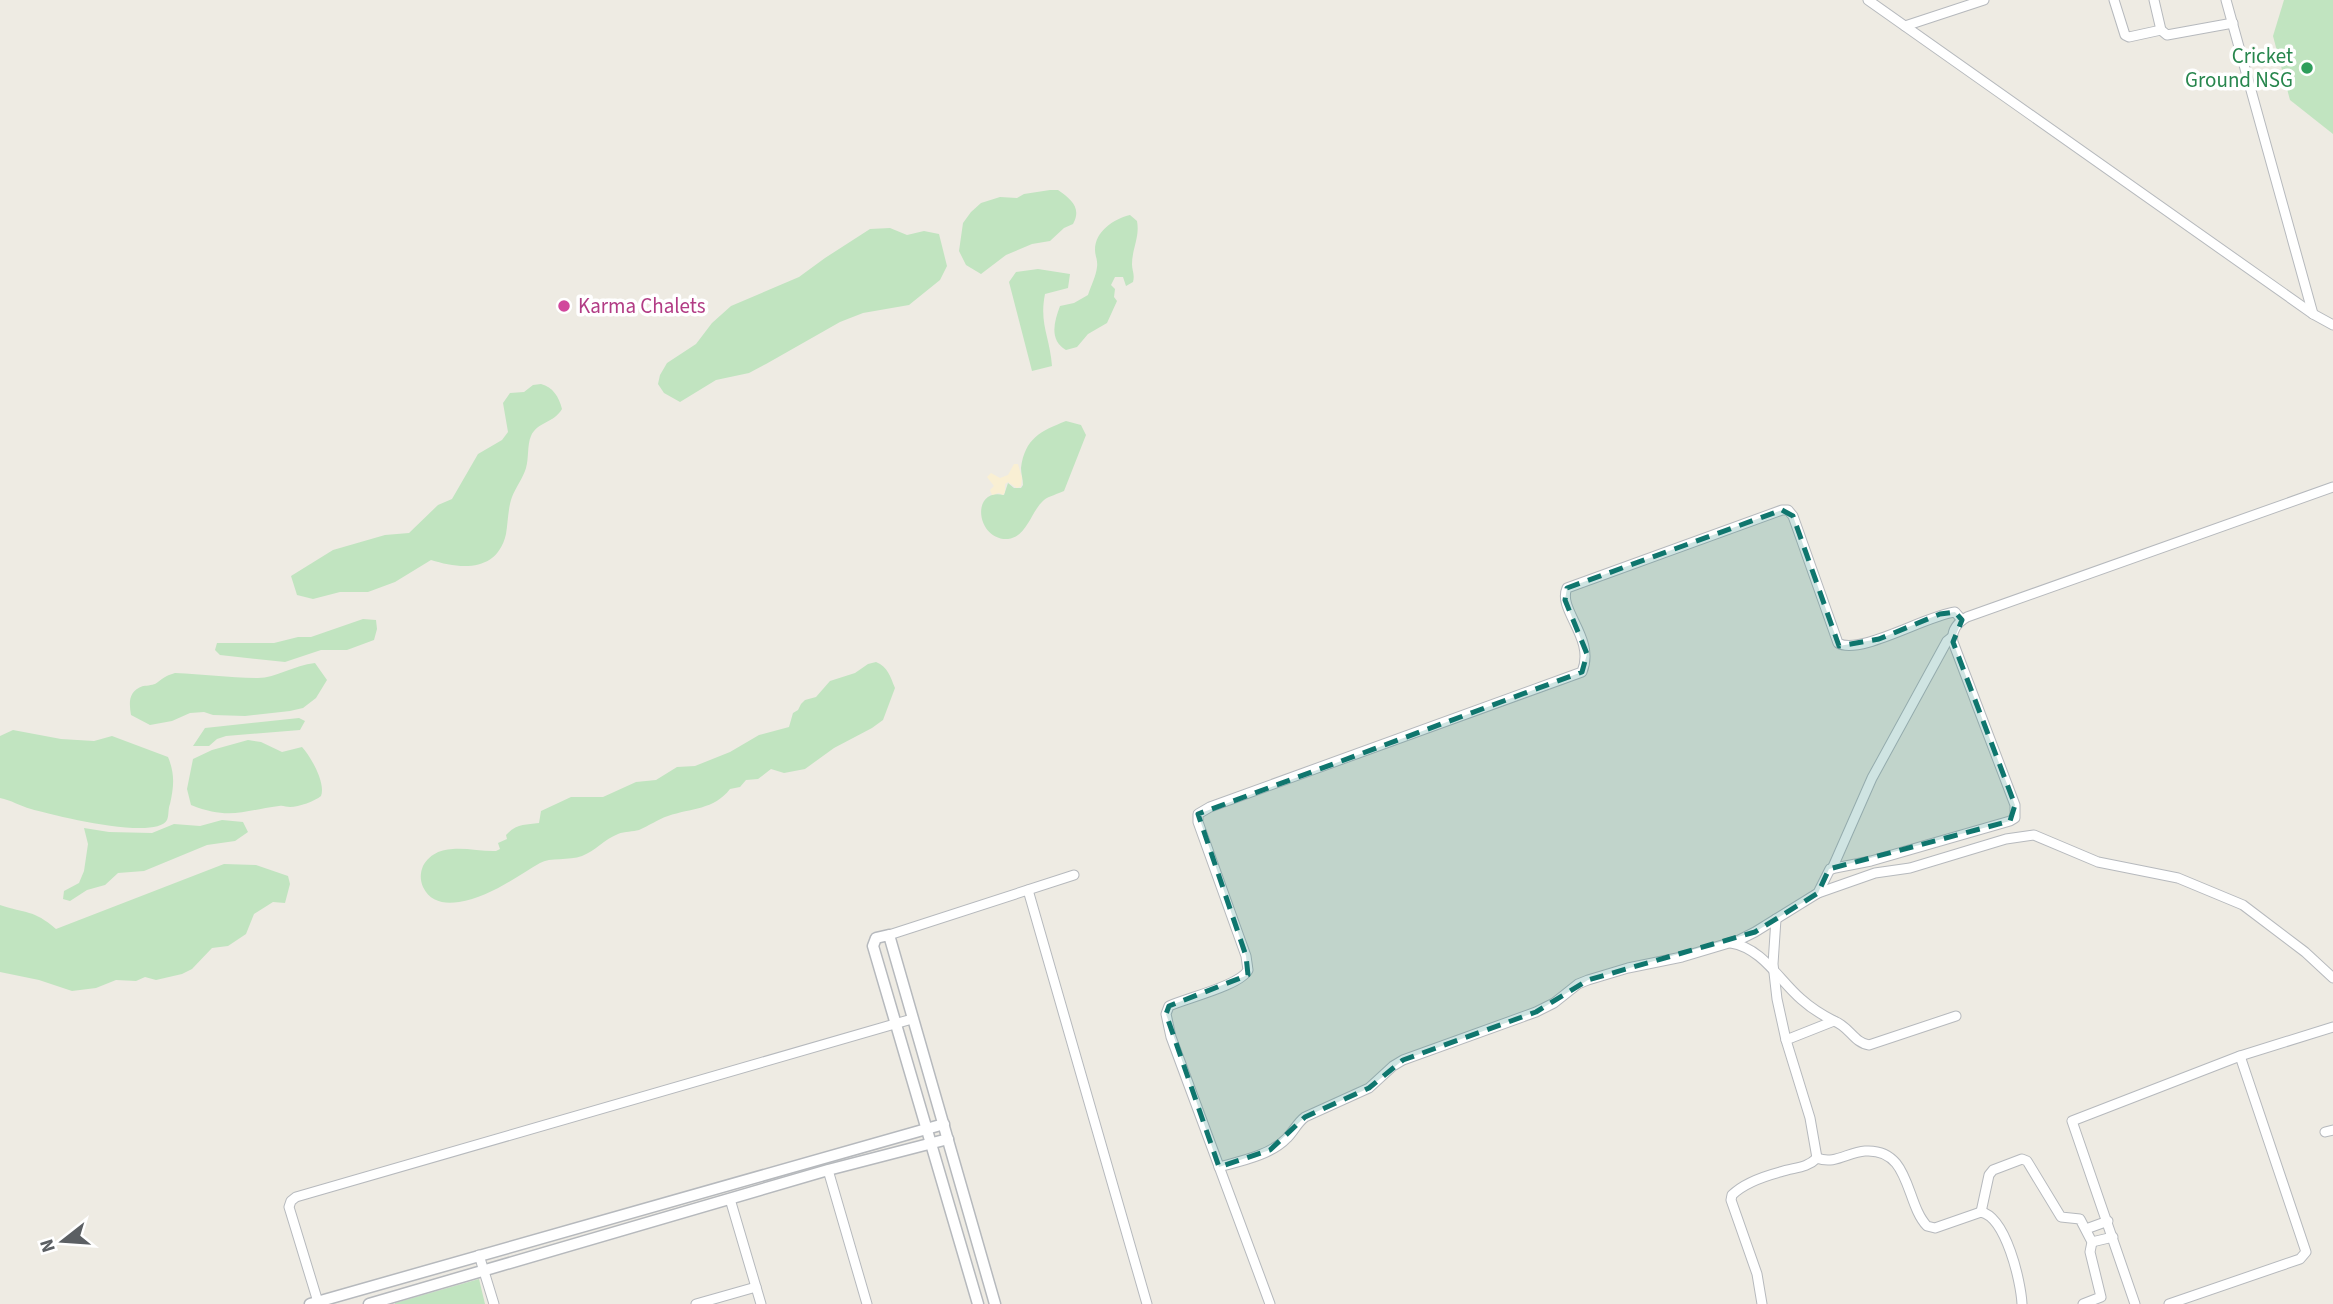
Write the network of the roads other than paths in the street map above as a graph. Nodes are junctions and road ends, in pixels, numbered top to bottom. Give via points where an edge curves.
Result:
1 (1868, 0) edge
2 (1984, 0) edge
3 (2114, 0) edge
4 (2154, 0) edge
5 (2226, 0) edge
6 (2233, 23) junction
7 (1905, 26) junction
8 (2161, 30) junction
9 (2313, 314) junction
10 (2333, 325) edge
11 (2333, 487) edge
12 (1962, 620) junction
13 (1952, 637) junction
14 (1832, 869) junction
15 (1074, 875) dead end
16 (1028, 890) junction
17 (1818, 893) junction
18 (1776, 919) junction
19 (889, 935) junction
20 (1729, 943) junction
21 (1773, 970) junction
22 (2333, 978) edge
23 (1956, 1016) dead end
24 (912, 1019) junction
25 (1834, 1021) junction
26 (895, 1022) junction
27 (2333, 1027) edge
28 (1786, 1040) junction
29 (2240, 1056) junction
30 (944, 1124) junction
31 (926, 1129) junction
32 (948, 1139) junction
33 (930, 1143) junction
34 (1818, 1158) junction
35 (1219, 1167) junction
36 (828, 1170) junction
37 (730, 1199) junction
38 (1981, 1212) junction
39 (2108, 1222) junction
40 (2086, 1229) junction
41 (2113, 1237) junction
42 (2092, 1242) junction
43 (479, 1255) junction
44 (484, 1270) junction
45 (756, 1287) junction
46 (2103, 1300) edge
47 (386, 1301) edge
48 (314, 1303) edge
49 (369, 1304) edge
50 (494, 1304) edge
51 (696, 1304) edge
52 (761, 1304) edge
53 (867, 1304) edge
54 (978, 1304) edge
55 (995, 1304) edge
56 (1147, 1304) edge
57 (1270, 1304) edge
58 (1762, 1304) edge
59 (2022, 1304) edge
60 (2082, 1304) edge
61 (2135, 1304) edge
62 (2169, 1304) edge

1 - 7 street
2 - 7 street
3 - 8 street via 2125,35
4 - 8 street
5 - 6 street
6 - 8 street via 2172,36
6 - 9 street
7 - 9 street
9 - 10 street
11 - 12 street
12 - 13 street
12 - 35 street via 1955,612 1940,614 1851,647 1838,643 1793,516 1782,510 1567,588 1565,600 1587,654 1582,672 1198,814 1248,970 1231,984 1170,1006 1166,1014
13 - 14 street via 1872,778
13 - 14 street via 2015,805 2015,818
14 - 17 street
15 - 16 street
16 - 19 street
16 - 56 street
17 - 18 street
17 - 22 street via 1875,873 2034,835 2098,862 2178,878 2243,905
18 - 20 street
18 - 21 street
19 - 24 street
19 - 26 street via 876,938 873,946
20 - 21 street via 1747,948
20 - 35 street via 1588,980 1536,1012 1404,1060 1369,1088 1305,1117 1270,1150
21 - 25 street via 1799,998
21 - 28 street
23 - 25 street via 1869,1045
24 - 26 street
24 - 30 street
25 - 28 street
26 - 31 street
26 - 48 street via 296,1197 289,1207
27 - 29 street
28 - 34 street
29 - 39 street via 2072,1121
29 - 62 street via 2306,1252 2300,1259
30 - 31 street
30 - 32 street
31 - 33 street
31 - 43 street
32 - 33 street
32 - 55 street
33 - 36 street
33 - 54 street
34 - 38 street via 1832,1161 1868,1150 1890,1158 1903,1174 1929,1228
34 - 58 street via 1732,1195
35 - 57 street
36 - 37 street
36 - 53 street
37 - 44 street
37 - 45 street
38 - 40 street via 1989,1175 2022,1159 2061,1217 2080,1219
38 - 59 street via 1993,1218 2005,1237
39 - 40 street
39 - 41 street
40 - 42 street
41 - 42 street
41 - 61 street
42 - 46 street via 2090,1252
43 - 44 street
43 - 48 street
44 - 47 street
44 - 50 street
45 - 51 street
45 - 52 street
46 - 60 street
47 - 49 street

